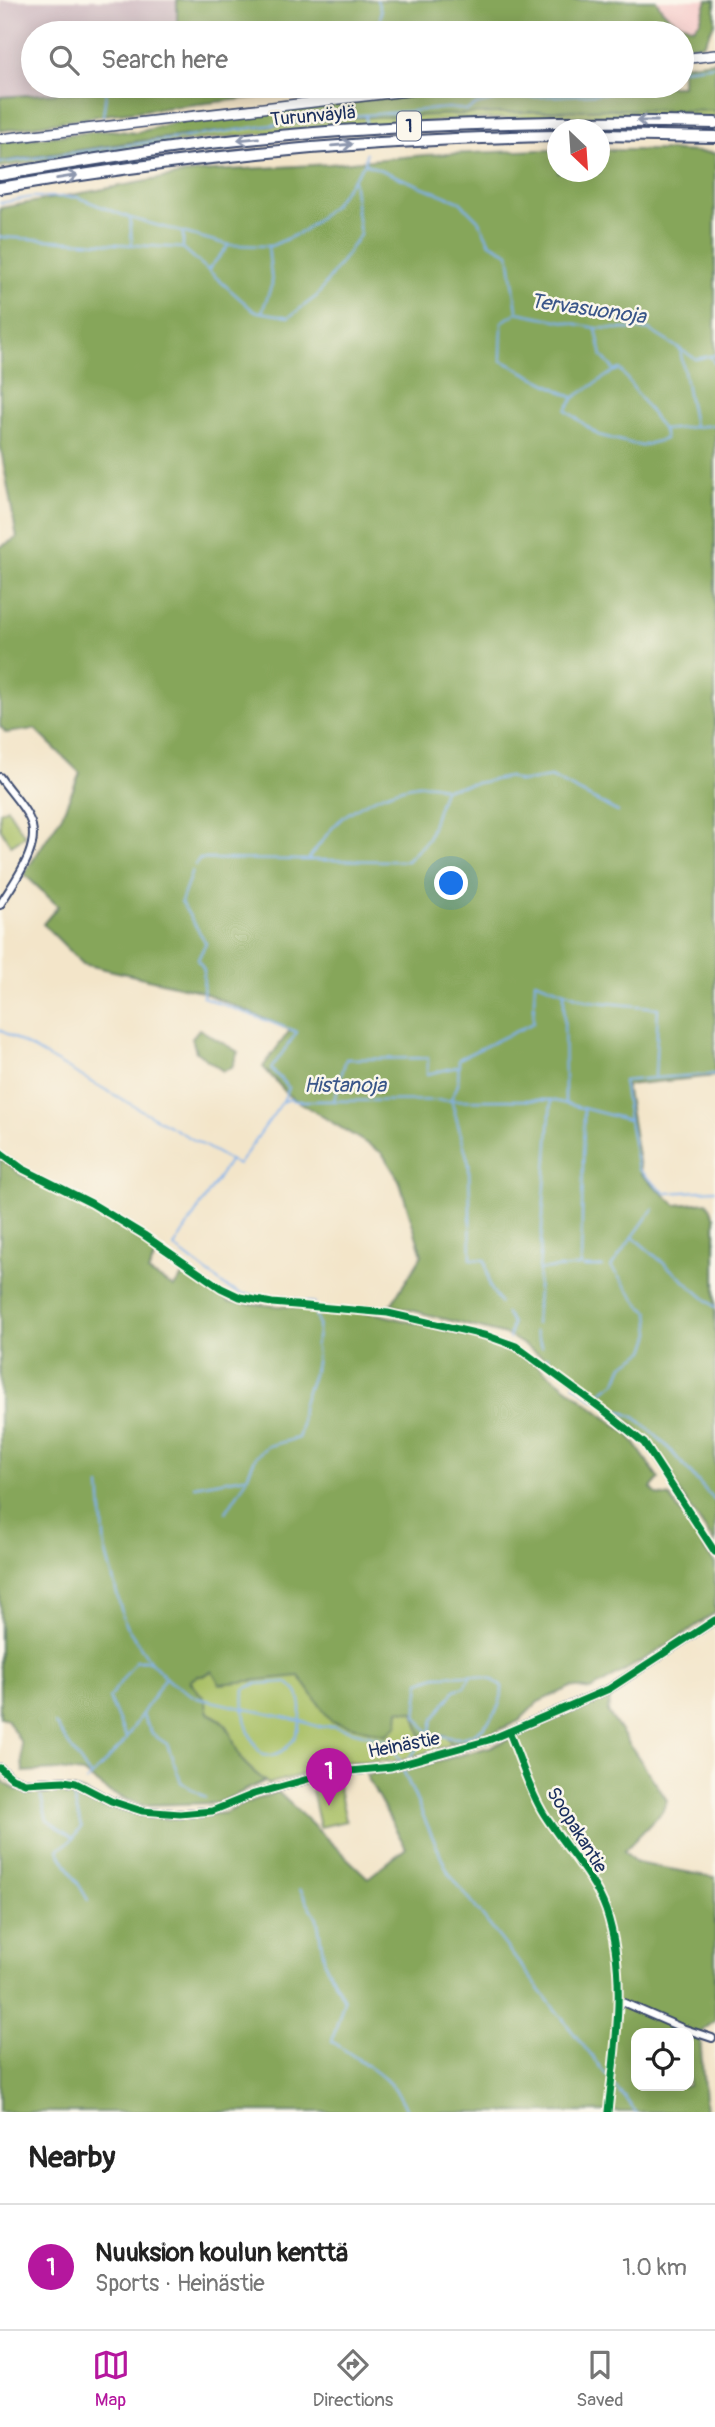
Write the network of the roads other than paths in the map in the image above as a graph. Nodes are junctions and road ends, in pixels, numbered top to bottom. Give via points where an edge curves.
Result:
1 (715, 55) edge
2 (694, 57) edge
3 (348, 98) edge
4 (715, 123) edge
5 (610, 135) edge
6 (547, 136) edge
7 (715, 137) edge
8 (0, 139) edge
9 (0, 175) edge
10 (0, 188) edge
11 (0, 777) edge
12 (0, 905) edge
13 (0, 1152) edge
14 (715, 1552) edge
15 (715, 1620) edge
16 (509, 1732) junction
17 (0, 1768) edge
18 (620, 2001) junction
19 (712, 2038) dead end
20 (608, 2112) edge

1 - 2 main road
3 - 8 main road
4 -> 9 highway, Turunväylä / 1 via 481,123 327,132 159,150
5 - 7 highway
10 -> 6 highway, Turunväylä / 1 via 263,152
11 - 12 street via 32,825 32,842
13 - 14 street via 240,1297 388,1313 516,1346 644,1443
15 - 16 street, Heinästie via 609,1689
16 - 17 street, Heinästie via 439,1756 337,1772 254,1794 219,1809 180,1814 129,1808 76,1783 25,1783
16 - 18 street, Soopakantie via 541,1809 606,1910
18 - 19 street
18 - 20 street, Soopakantie

